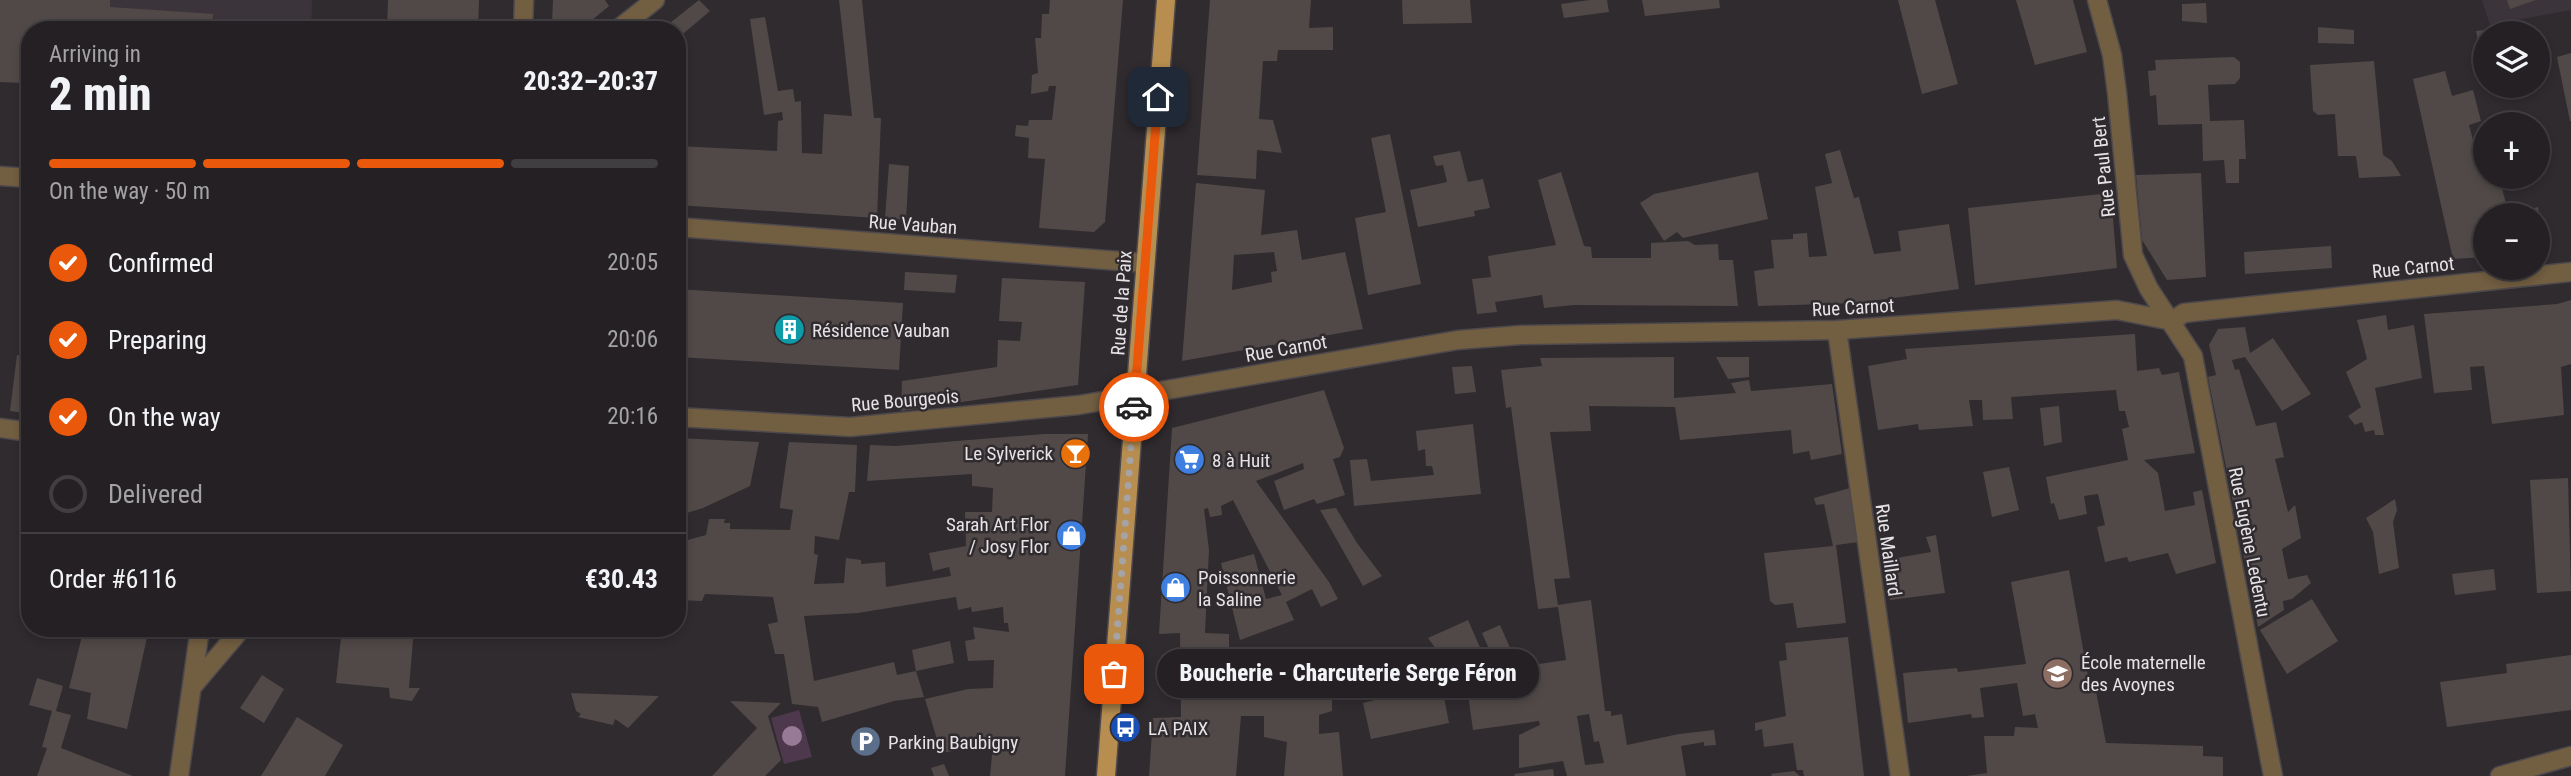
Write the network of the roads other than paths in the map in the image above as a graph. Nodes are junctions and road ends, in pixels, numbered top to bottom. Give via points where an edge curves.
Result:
1 (524, 0) edge
2 (655, 0) edge
3 (1166, 0) edge
4 (2097, 0) edge
5 (523, 21) edge
6 (628, 21) edge
7 (0, 176) edge
8 (21, 177) edge
9 (686, 228) edge
10 (1145, 263) junction
11 (2571, 272) edge
12 (2172, 321) junction
13 (1837, 330) junction
14 (1135, 397) junction
15 (686, 418) edge
16 (0, 428) edge
17 (21, 431) edge
18 (199, 637) edge
19 (234, 637) edge
20 (192, 687) junction
21 (2571, 756) edge
22 (179, 776) edge
23 (1106, 776) edge
24 (1900, 776) edge
25 (2273, 776) edge
26 (2500, 776) edge

1 - 5 street
2 - 6 street
3 - 10 main road, Rue de la Paix
4 - 12 street, Rue Paul Bert via 2114,68 2133,256
7 - 8 street
9 - 10 street, Rue Vauban
10 - 14 main road, Rue de la Paix
11 - 12 street, Rue Carnot via 2184,313
12 - 13 street, Rue Carnot via 2117,310
12 - 25 street, Rue Eugène Ledentu via 2193,356
13 - 14 street, Rue Carnot via 1458,340
13 - 24 street, Rue Maillard
14 - 15 street, Rue Bourgeois via 850,427
14 - 23 main road, Rue de la Paix
16 - 17 street
18 - 20 street
19 - 20 street
20 - 22 street
21 - 26 street

